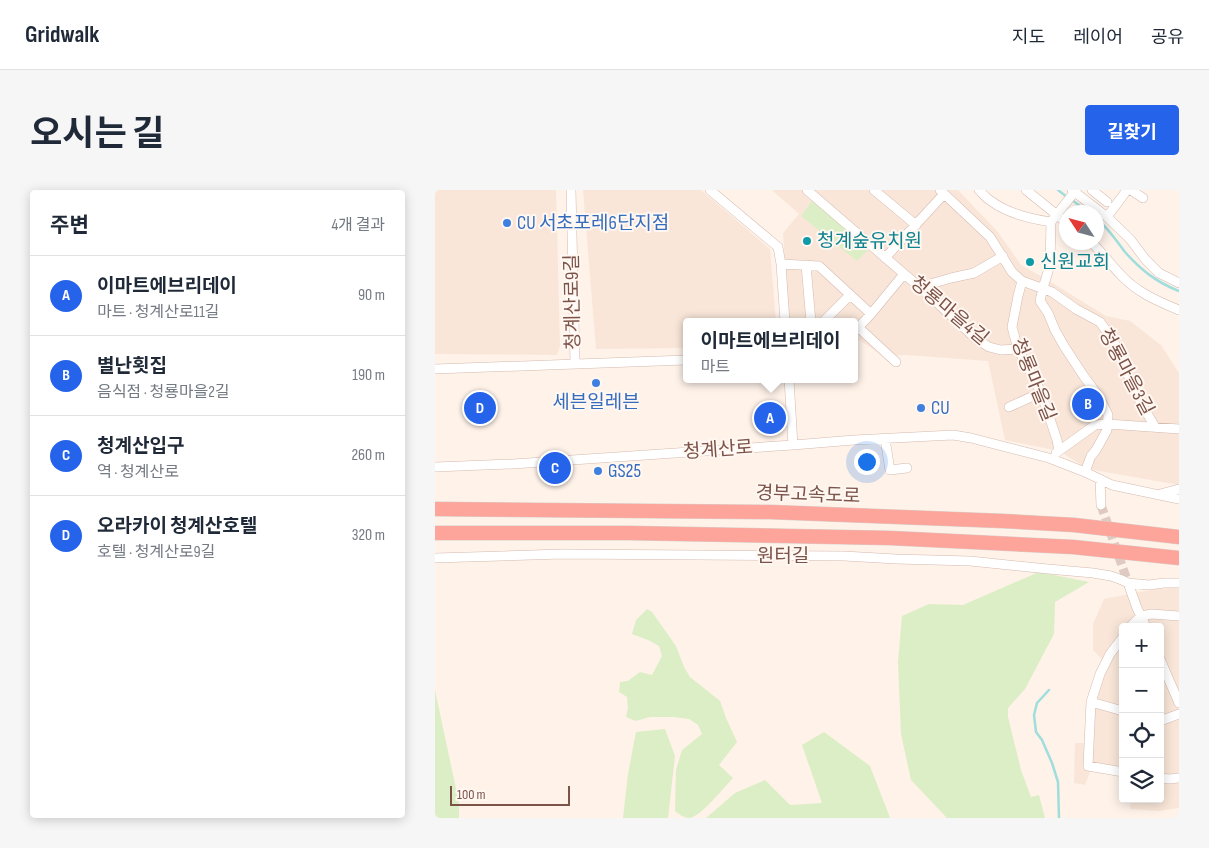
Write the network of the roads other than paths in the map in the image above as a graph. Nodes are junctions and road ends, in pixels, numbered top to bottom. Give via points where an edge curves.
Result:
1 (571, 190) edge
2 (710, 190) edge
3 (807, 190) edge
4 (874, 190) edge
5 (979, 190) edge
6 (1026, 190) edge
7 (1091, 190) edge
8 (1129, 190) edge
9 (1074, 191) edge
10 (942, 192) edge
11 (1143, 198) dead end
12 (1107, 202) dead end
13 (1107, 217) junction
14 (1054, 219) junction
15 (1059, 221) edge
16 (916, 224) junction
17 (1100, 250) edge
18 (1003, 256) junction
19 (885, 258) junction
20 (781, 264) junction
21 (806, 265) junction
22 (904, 274) junction
23 (1022, 281) junction
24 (1179, 283) edge
25 (920, 287) junction
26 (1043, 288) junction
27 (850, 294) junction
28 (1179, 310) edge
29 (871, 314) junction
30 (785, 318) edge
31 (811, 318) edge
32 (827, 318) edge
33 (858, 328) edge
34 (858, 332) edge
35 (1018, 349) junction
36 (683, 360) edge
37 (896, 362) dead end
38 (575, 363) junction
39 (435, 369) edge
40 (789, 383) edge
41 (1040, 393) junction
42 (1009, 407) dead end
43 (1108, 424) junction
44 (1155, 427) junction
45 (1179, 429) edge
46 (885, 439) junction
47 (793, 446) junction
48 (1059, 451) junction
49 (1049, 458) junction
50 (435, 467) edge
51 (907, 468) dead end
52 (1085, 472) junction
53 (1100, 479) junction
54 (1179, 489) edge
55 (1158, 494) junction
56 (1179, 499) edge
57 (1101, 505) tunnel mouth
58 (435, 510) edge
59 (435, 533) edge
60 (1179, 537) edge
61 (435, 558) edge
62 (1179, 558) edge
63 (1128, 583) junction
64 (1179, 583) edge
65 (1141, 616) junction
66 (1179, 616) edge
67 (1134, 623) edge
68 (1144, 623) edge
69 (1119, 642) edge
70 (1164, 668) edge
71 (1091, 702) junction
72 (1179, 703) edge
73 (1119, 711) edge
74 (1179, 714) edge
75 (1164, 720) edge
76 (1119, 771) edge
77 (1164, 778) edge
78 (1179, 778) edge

1 - 38 street, 청계산로9길
2 - 20 street via 778,247
3 - 19 street, 청룡마을4길
4 - 16 street
5 - 14 street via 991,201 1014,212 1033,219
6 - 14 street
7 - 12 street
8 - 11 street
8 - 13 street
9 - 13 street
9 - 14 street
10 - 16 street
10 - 18 street via 990,237
13 - 24 street via 1130,238 1159,273
14 - 15 street
14 - 26 street via 1050,266
16 - 19 street
17 - 28 street via 1137,290
18 - 23 street via 1012,272
18 - 25 street via 974,273
19 - 22 street, 청룡마을4길
20 - 21 street
20 - 30 street
21 - 27 street via 819,266
21 - 31 street
22 - 25 street, 청룡마을4길
22 - 29 street
23 - 26 street, 청룡마을3길
23 - 35 street, 청룡마을길 via 1012,327
25 - 35 street, 청룡마을4길 via 989,347
26 - 43 street via 1041,301 1064,346 1109,415
26 - 44 street, 청룡마을3길 via 1100,322 1113,340
27 - 29 street
27 - 32 street
29 - 33 street
34 - 37 street
35 - 41 street, 청룡마을길
36 - 38 street
38 - 39 street, 청계산로9길
40 - 47 street
41 - 42 street
41 - 48 street, 청룡마을길
43 - 44 street
43 - 48 street via 1095,425
43 - 52 street
44 - 45 street
46 - 47 street, 청계산로
46 - 49 street, 청계산로 via 953,435
46 - 51 street via 885,471
47 - 50 street, 청계산로
48 - 49 street
49 - 52 street, 청계산로
52 - 53 street, 청계산로
53 - 55 street, 청계산로 via 1113,485
53 - 57 street
54 - 55 street
55 - 56 street, 청계산로
58 - 60 highway, 경부고속도로 via 761,512 1003,520
59 - 62 highway via 890,538 1073,547
61 - 63 street, 원터길 via 563,554 844,556 970,561 1093,573
63 - 64 street, 원터길
63 - 65 street
65 - 66 street
65 - 67 street
65 - 68 street
69 - 71 street via 1100,674
70 - 72 street
71 - 73 street
71 - 76 street via 1088,766
74 - 75 street
77 - 78 street

